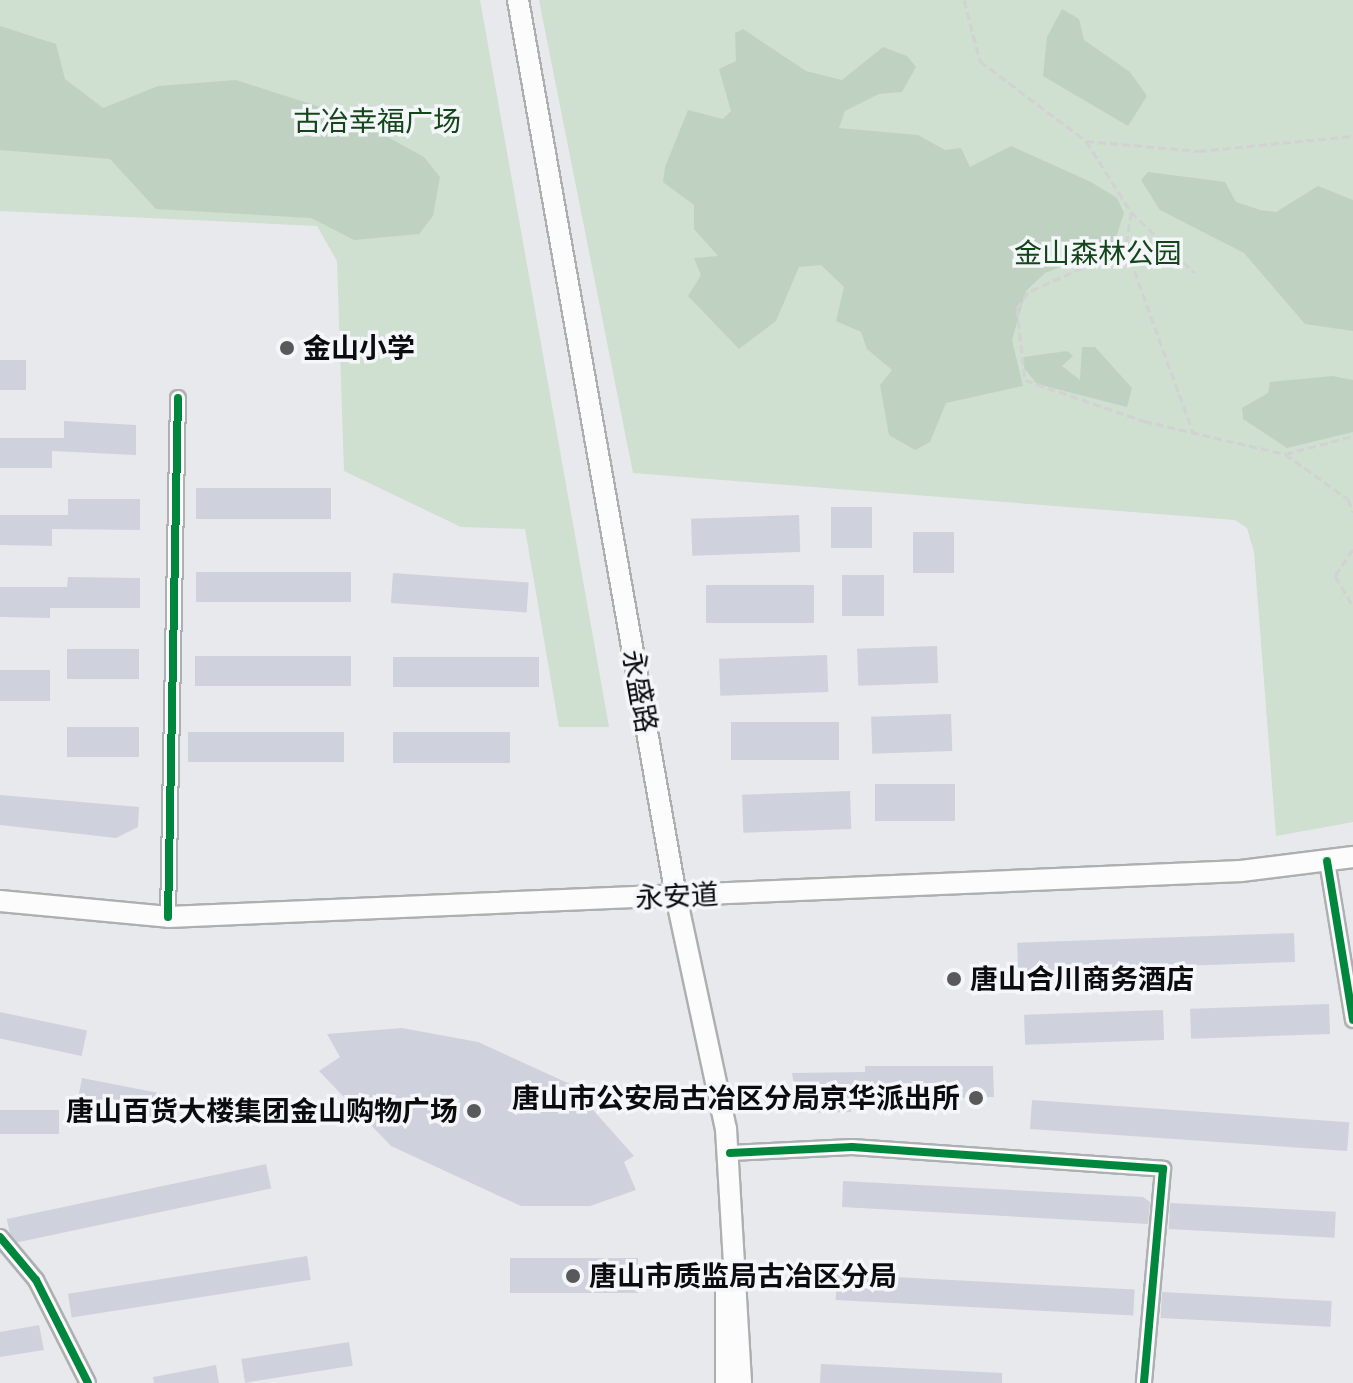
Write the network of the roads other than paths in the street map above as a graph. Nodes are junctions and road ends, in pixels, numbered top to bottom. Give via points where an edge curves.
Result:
1 (506, 0) edge
2 (518, 0) edge
3 (178, 398) dead end
4 (1353, 857) edge
5 (1327, 861) junction
6 (670, 897) junction
7 (0, 901) edge
8 (168, 917) junction
9 (1348, 967) edge
10 (1353, 1020) edge
11 (730, 1153) junction
12 (0, 1237) edge
13 (88, 1383) edge
14 (726, 1383) edge
15 (741, 1383) edge
16 (1144, 1383) edge

1 - 6 main road, 永盛路
2 - 6 main road, 永盛路
3 - 8 street
4 - 5 main road, 永安道
5 - 6 main road, 永安道
5 - 9 street
6 - 8 main road, 永安道
6 - 11 main road, 永盛路
6 - 14 main road, 永盛路 via 714,1130 726,1242
7 - 8 main road, 永安道
9 - 10 street
11 - 15 main road, 永盛路
11 - 16 street via 852,1147 1163,1169
12 - 13 street via 36,1280

